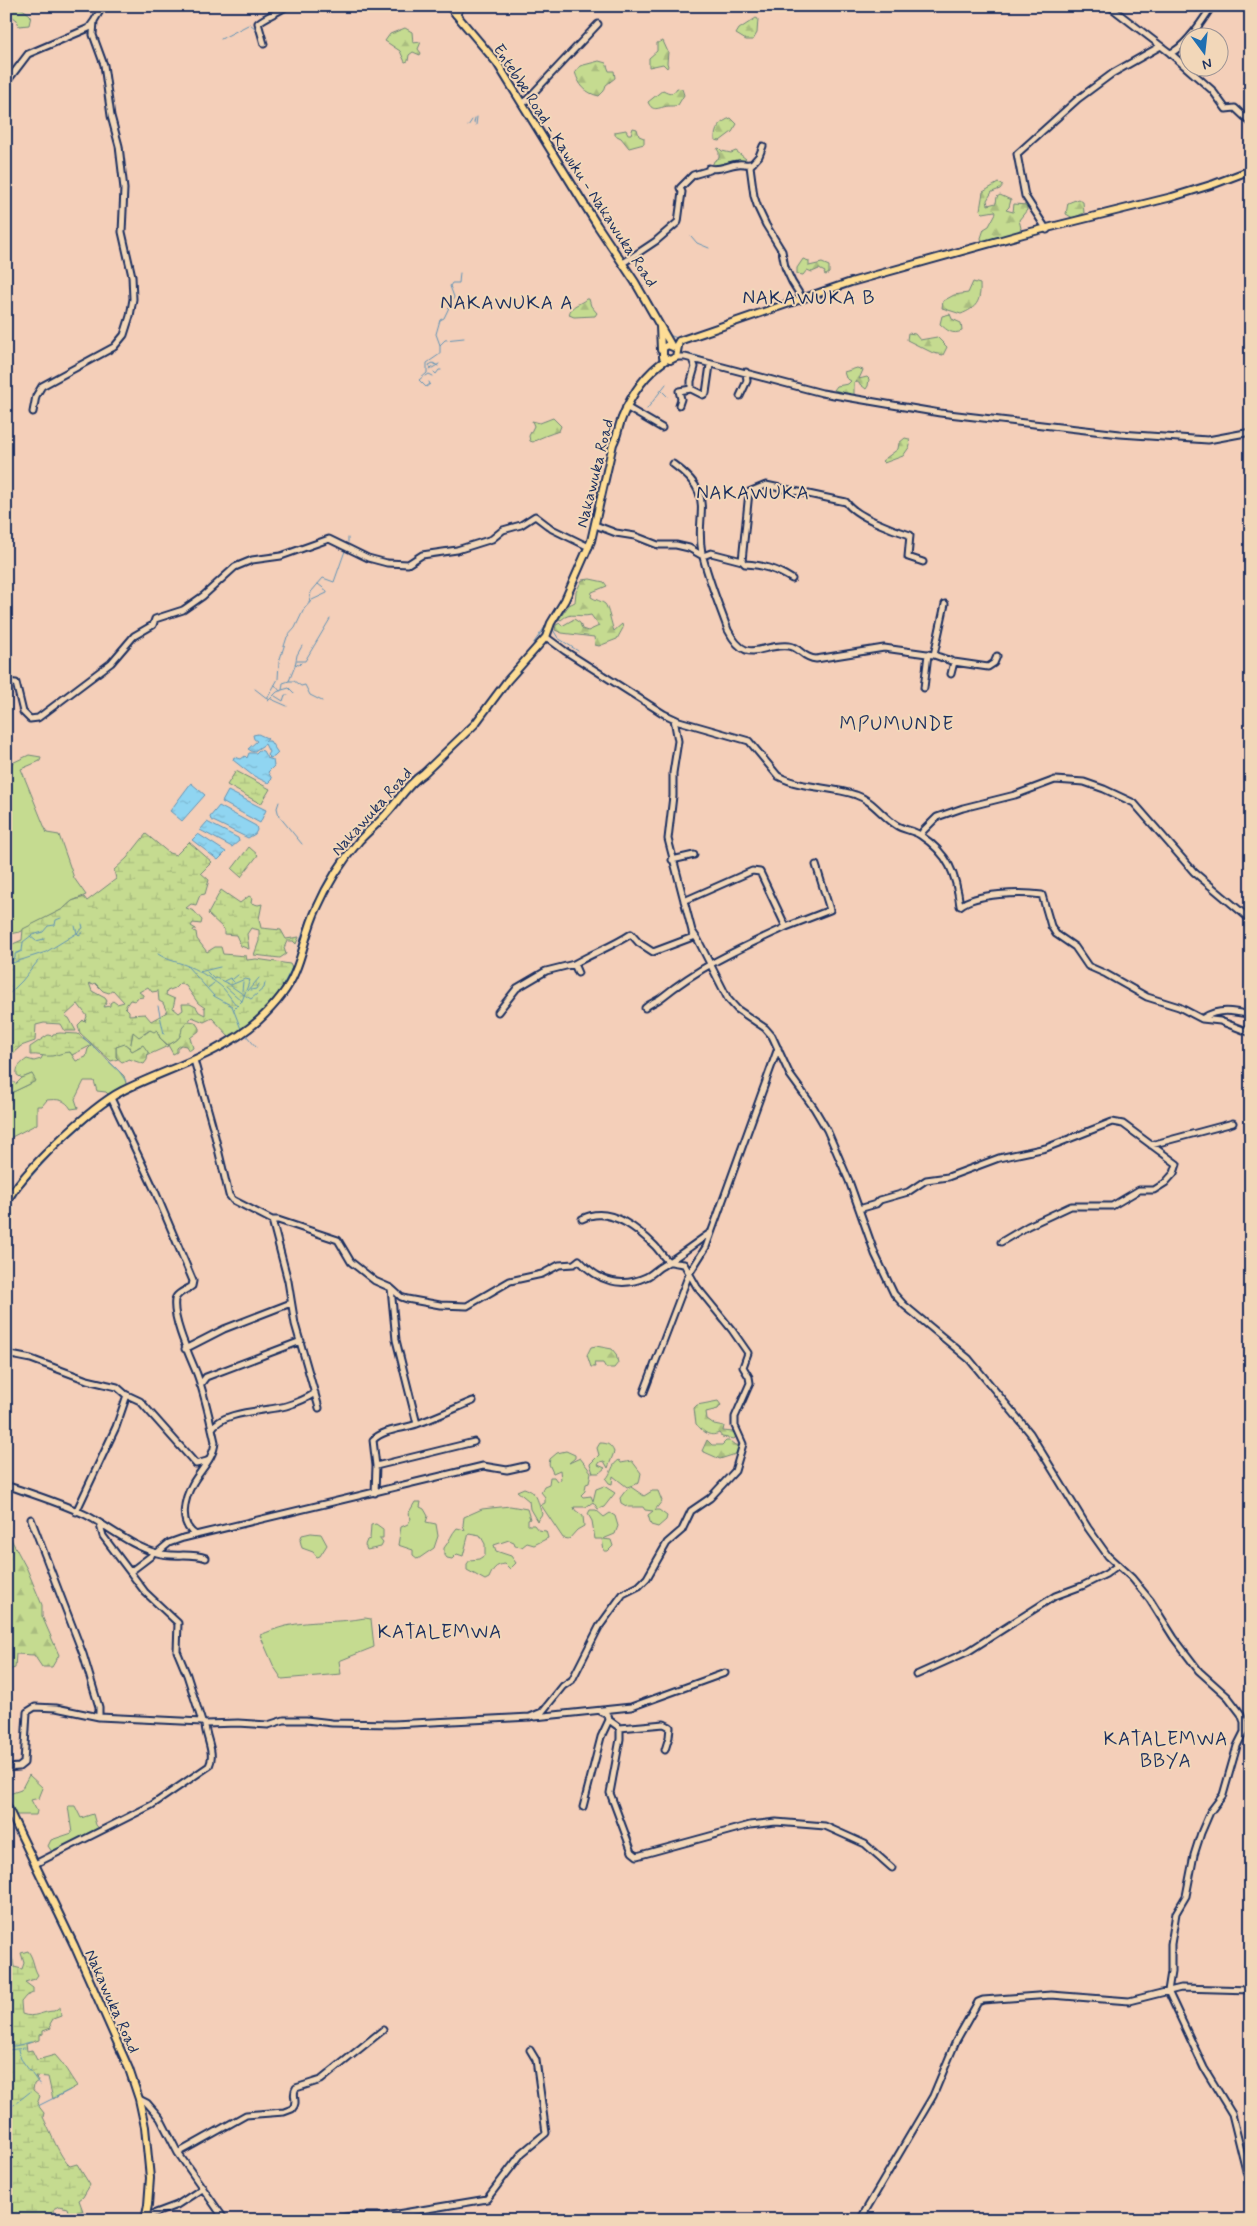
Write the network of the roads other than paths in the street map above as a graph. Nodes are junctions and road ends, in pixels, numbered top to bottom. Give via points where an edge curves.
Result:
1 (103, 6) edge
2 (287, 6) edge
3 (449, 6) edge
4 (462, 6) edge
5 (1109, 6) edge
6 (1212, 6) edge
7 (456, 15) junction
8 (94, 21) junction
9 (598, 24) dead end
10 (264, 44) dead end
11 (1159, 47) junction
12 (1170, 54) junction
13 (6, 83) edge
14 (523, 104) junction
15 (1251, 123) edge
16 (763, 146) dead end
17 (753, 163) junction
18 (1251, 170) edge
19 (1046, 230) junction
20 (623, 263) junction
21 (802, 298) junction
22 (660, 324) junction
23 (679, 341) junction
24 (671, 345) junction
25 (663, 355) junction
26 (676, 356) junction
27 (692, 359) junction
28 (710, 365) junction
29 (746, 372) junction
30 (691, 389) junction
31 (740, 396) dead end
32 (679, 405) dead end
33 (626, 407) junction
34 (32, 412) dead end
35 (662, 428) dead end
36 (1251, 432) edge
37 (673, 464) dead end
38 (595, 525) junction
39 (589, 546) junction
40 (703, 556) junction
41 (742, 561) junction
42 (923, 562) dead end
43 (792, 579) dead end
44 (944, 604) dead end
45 (546, 636) junction
46 (931, 654) junction
47 (997, 656) dead end
48 (954, 662) junction
49 (952, 674) dead end
50 (6, 682) edge
51 (924, 688) dead end
52 (674, 719) junction
53 (921, 835) junction
54 (694, 855) dead end
55 (672, 860) junction
56 (816, 865) dead end
57 (684, 901) junction
58 (1251, 920) edge
59 (786, 927) junction
60 (692, 931) junction
61 (574, 964) junction
62 (710, 964) junction
63 (578, 973) dead end
64 (645, 1008) dead end
65 (498, 1012) dead end
66 (1251, 1014) edge
67 (1202, 1019) junction
68 (1251, 1032) edge
69 (779, 1047) junction
70 (194, 1060) junction
71 (111, 1098) junction
72 (1233, 1123) dead end
73 (1152, 1145) junction
74 (6, 1203) edge
75 (859, 1209) junction
76 (582, 1219) dead end
77 (272, 1220) junction
78 (711, 1233) junction
79 (1001, 1242) dead end
80 (669, 1262) junction
81 (689, 1274) junction
82 (391, 1288) junction
83 (291, 1303) junction
84 (301, 1341) junction
85 (185, 1349) junction
86 (6, 1354) edge
87 (197, 1374) junction
88 (206, 1377) junction
89 (200, 1385) junction
90 (644, 1392) dead end
91 (315, 1393) junction
92 (127, 1395) junction
93 (473, 1401) dead end
94 (319, 1408) dead end
95 (210, 1420) junction
96 (217, 1423) junction
97 (417, 1424) junction
98 (212, 1429) junction
99 (474, 1442) dead end
100 (209, 1460) junction
101 (376, 1466) junction
102 (525, 1466) dead end
103 (6, 1485) edge
104 (375, 1493) junction
105 (76, 1512) junction
106 (31, 1519) dead end
107 (100, 1525) junction
108 (188, 1530) junction
109 (196, 1535) junction
110 (185, 1538) junction
111 (155, 1553) junction
112 (206, 1558) dead end
113 (1118, 1565) junction
114 (130, 1572) junction
115 (725, 1673) dead end
116 (916, 1675) dead end
117 (600, 1711) junction
118 (99, 1717) junction
119 (530, 1718) junction
120 (609, 1720) junction
121 (204, 1723) junction
122 (620, 1728) junction
123 (665, 1750) dead end
124 (6, 1768) edge
125 (6, 1804) edge
126 (583, 1806) dead end
127 (35, 1864) junction
128 (892, 1868) dead end
129 (1251, 1990) edge
130 (1168, 1991) junction
131 (383, 2030) dead end
132 (530, 2050) dead end
133 (140, 2099) junction
134 (178, 2154) junction
135 (203, 2188) junction
136 (1251, 2191) edge
137 (145, 2219) edge
138 (225, 2220) edge
139 (329, 2220) edge
140 (860, 2220) edge

1 - 8 street
2 - 10 street via 258,23
3 - 7 main road, Entebbe Road - Kawuku - Nakawuka Road
4 - 7 street
5 - 11 street
6 - 12 street via 1190,36
7 - 14 main road, Entebbe Road - Kawuku - Nakawuka Road via 497,63
8 - 13 street via 88,28 28,54
8 - 34 street via 93,35 104,65 119,146 124,189 122,232 132,276 133,299 124,335 114,347 42,386
9 - 14 street
11 - 12 street
11 - 19 street via 1078,99 1017,154 1025,196
12 - 15 street via 1212,90 1226,109 1235,108
14 - 20 main road, Entebbe Road - Kawuku - Nakawuka Road
16 - 17 street
17 - 20 street via 717,170 709,168 693,174 680,188 678,222
17 - 21 street via 750,166 754,196
18 - 19 main road via 1197,189
19 - 21 main road via 875,275
20 - 22 main road, Entebbe Road - Kawuku - Nakawuka Road
21 - 23 main road
22 - 24 main road, Entebbe Road - Kawuku - Nakawuka Road
22 - 25 main road
23 - 24 main road, Nakawuka Road via 675,348
23 - 26 main road
24 - 25 main road, Nakawuka Road via 665,346
25 - 26 main road
25 - 33 main road, Nakawuka Road
26 - 27 street
27 - 28 street
27 - 30 street via 695,368
28 - 29 street
28 - 30 street via 706,393 702,395
29 - 31 street via 747,381
29 - 36 street via 848,398 940,414 1120,434 1208,440
30 - 32 street via 679,391
33 - 35 street
33 - 38 main road, Nakawuka Road via 613,444
37 - 40 street via 699,491
38 - 39 main road, Nakawuka Road
38 - 40 street via 658,546 689,548
39 - 45 main road, Nakawuka Road
39 - 50 street via 552,529 535,516 521,525 503,530 492,539 457,550 422,555 408,564 368,558 330,540 316,542 280,556 252,560 235,567 183,610 154,619 153,625 134,636 111,663 38,718 25,716 16,683
40 - 41 street via 711,553
40 - 46 street via 728,630 743,650 755,652 790,646 809,659 884,648
41 - 42 street via 749,492 766,485 846,502 855,511 910,535 908,558
41 - 43 street via 778,570
44 - 46 street
45 - 52 street
45 - 70 main road, Nakawuka Road via 475,724 414,779 341,864 316,909 295,972 276,1002 249,1028
46 - 48 street
46 - 51 street
47 - 48 street via 990,667
48 - 49 street
52 - 53 street via 749,741 778,776 807,786 834,788 859,795 896,826
52 - 55 street via 678,741 668,839
53 - 58 street via 937,817 963,808 1016,795 1055,780 1084,782 1134,803 1194,872
53 - 67 street via 942,853 951,867 957,880 960,906 967,900 986,896 1042,895 1056,934 1075,947 1088,966 1142,995 1179,1007
54 - 55 street
55 - 57 street
56 - 59 street via 830,910
57 - 59 street via 752,871 760,872
57 - 60 street
59 - 62 street
60 - 61 street via 693,937 653,952 638,944 631,934
60 - 62 street
61 - 63 street
61 - 65 street via 546,972 517,988
62 - 64 street
62 - 69 street via 728,998 747,1018 765,1028
66 - 67 street via 1214,1012
67 - 68 street via 1220,1020
69 - 75 street via 790,1075 827,1130
69 - 78 street
70 - 71 main road, Nakawuka Road
70 - 77 street via 229,1195
71 - 74 main road, Nakawuka Road via 47,1152
71 - 85 street via 193,1281 192,1286 177,1294 175,1299
72 - 73 street
73 - 75 street via 1123,1124 1112,1122 1046,1148 999,1158 948,1177 926,1180 908,1192
73 - 79 street via 1177,1164 1165,1183 1154,1190 1139,1190 1112,1206 1071,1206
75 - 113 street via 894,1294 969,1359 1030,1432 1088,1528
76 - 80 street via 597,1213 629,1224
77 - 82 street via 338,1240 351,1262 375,1281
77 - 83 street
78 - 80 street
78 - 81 street
80 - 81 street via 684,1264
80 - 82 street via 647,1277 619,1283 606,1281 579,1260 542,1274 510,1280 467,1306 407,1299
81 - 90 street
81 - 119 street via 748,1353 743,1368 750,1383 735,1417 743,1444 735,1471 710,1498 691,1511 682,1530 667,1543 647,1578 623,1594 608,1614 572,1680 542,1712
82 - 97 street via 396,1340
83 - 84 street
83 - 85 street via 224,1329
84 - 88 street
84 - 91 street
85 - 87 street
86 - 92 street via 117,1387
87 - 88 street
87 - 89 street
88 - 89 street
89 - 95 street
91 - 94 street
91 - 96 street via 302,1401 244,1413
92 - 100 street via 140,1401 196,1464
92 - 105 street via 116,1427
93 - 97 street
95 - 96 street
95 - 98 street
96 - 98 street
97 - 101 street via 373,1440
98 - 100 street via 215,1451
99 - 101 street
100 - 108 street via 193,1484 186,1502 184,1517
101 - 104 street
102 - 104 street via 507,1470 483,1466
103 - 105 street
104 - 109 street
105 - 107 street
106 - 118 street via 83,1654
107 - 111 street
107 - 114 street via 103,1536
108 - 109 street
108 - 110 street
109 - 110 street
110 - 111 street via 169,1542
111 - 112 street via 194,1554
111 - 114 street
113 - 116 street via 1082,1586 1055,1596 969,1652
113 - 130 street via 1150,1600 1174,1638 1200,1670 1228,1697 1244,1722 1244,1732 1223,1795 1210,1812 1201,1833 1186,1896 1176,1913
114 - 121 street via 144,1592 178,1623 177,1651
115 - 117 street via 631,1707
117 - 119 street
117 - 120 street via 608,1714
118 - 121 street
118 - 124 street via 56,1708 31,1708 24,1763 19,1767
119 - 121 street via 393,1724 306,1720 284,1720 268,1725
120 - 122 street
120 - 126 street via 601,1737
121 - 127 street via 211,1758 209,1766 148,1807
122 - 123 street via 664,1724 670,1727
122 - 128 street via 610,1792 632,1852 637,1856 750,1825 776,1822 825,1826 865,1844
125 - 127 main road, Nakawuka Road
127 - 133 main road, Nakawuka Road via 77,1951
129 - 130 street via 1180,1988
130 - 136 street via 1204,2068 1232,2114
130 - 140 street via 1129,2001 1051,1995 978,2002 956,2041 933,2096
131 - 134 street via 321,2080 296,2088 296,2104 292,2109 246,2115
132 - 139 street via 536,2060 546,2133 522,2153 487,2199 386,2216
133 - 134 street via 160,2118
133 - 137 main road, Nakawuka Road via 150,2178
134 - 135 street
135 - 137 street via 177,2205
135 - 138 street

